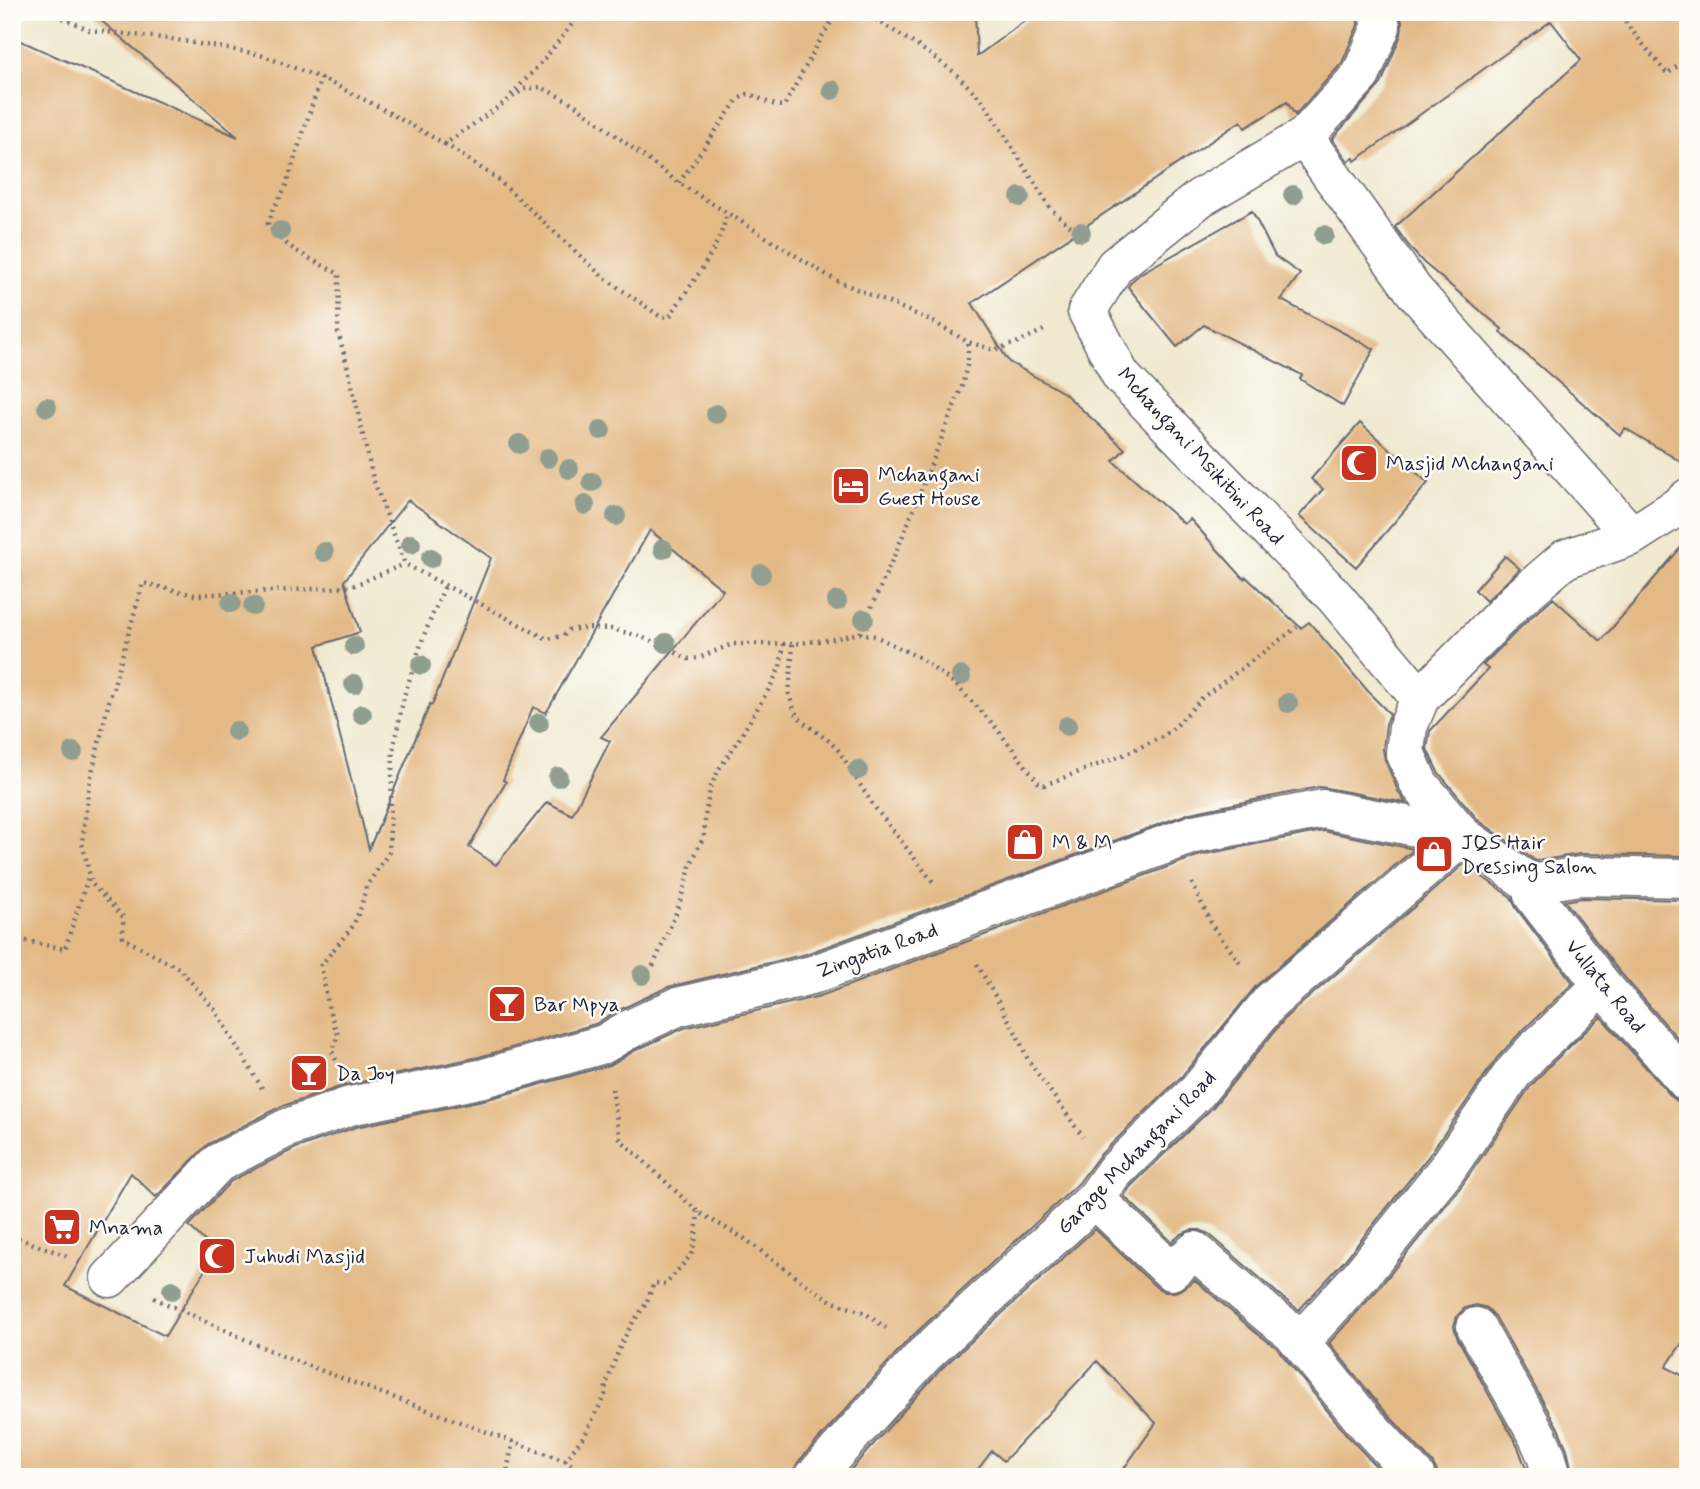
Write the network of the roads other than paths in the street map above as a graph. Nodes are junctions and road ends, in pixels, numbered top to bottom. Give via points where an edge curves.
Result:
1 (1378, 12) edge
2 (1304, 138) junction
3 (1688, 498) edge
4 (1632, 536) junction
5 (1420, 698) junction
6 (1463, 835) junction
7 (1688, 878) edge
8 (1531, 884) junction
9 (1602, 985) junction
10 (1688, 1083) edge
11 (1105, 1186) junction
12 (110, 1278) road end
13 (1476, 1327) dead end
14 (1292, 1332) junction
15 (814, 1477) edge
16 (1416, 1477) edge
17 (1552, 1477) edge

1 - 2 street via 1381,27 1361,75
2 - 4 street via 1414,291
2 - 5 street, Mchangani Msikitini Road via 1200,198 1115,266 1087,311 1121,376 1335,597
3 - 4 street
4 - 5 street via 1565,559 1515,601
5 - 6 street via 1408,727 1405,752 1419,784
6 - 8 street, Zingatia Road
6 - 11 street, Garage Mchangani Road via 1271,1001 1198,1091
6 - 12 street, Zingatia Road via 1323,809 1194,834 812,975 677,1007 615,1037 484,1078 350,1106 287,1128 218,1163
7 - 8 street via 1580,876
8 - 9 street, Vullata Road via 1534,895
9 - 10 street, Vullata Road
9 - 14 street via 1513,1073 1446,1170 1361,1275 1308,1332
11 - 14 street via 1171,1271 1195,1251
11 - 15 street, Garage Mchangani Road via 924,1355
13 - 17 street via 1538,1437
14 - 16 street

